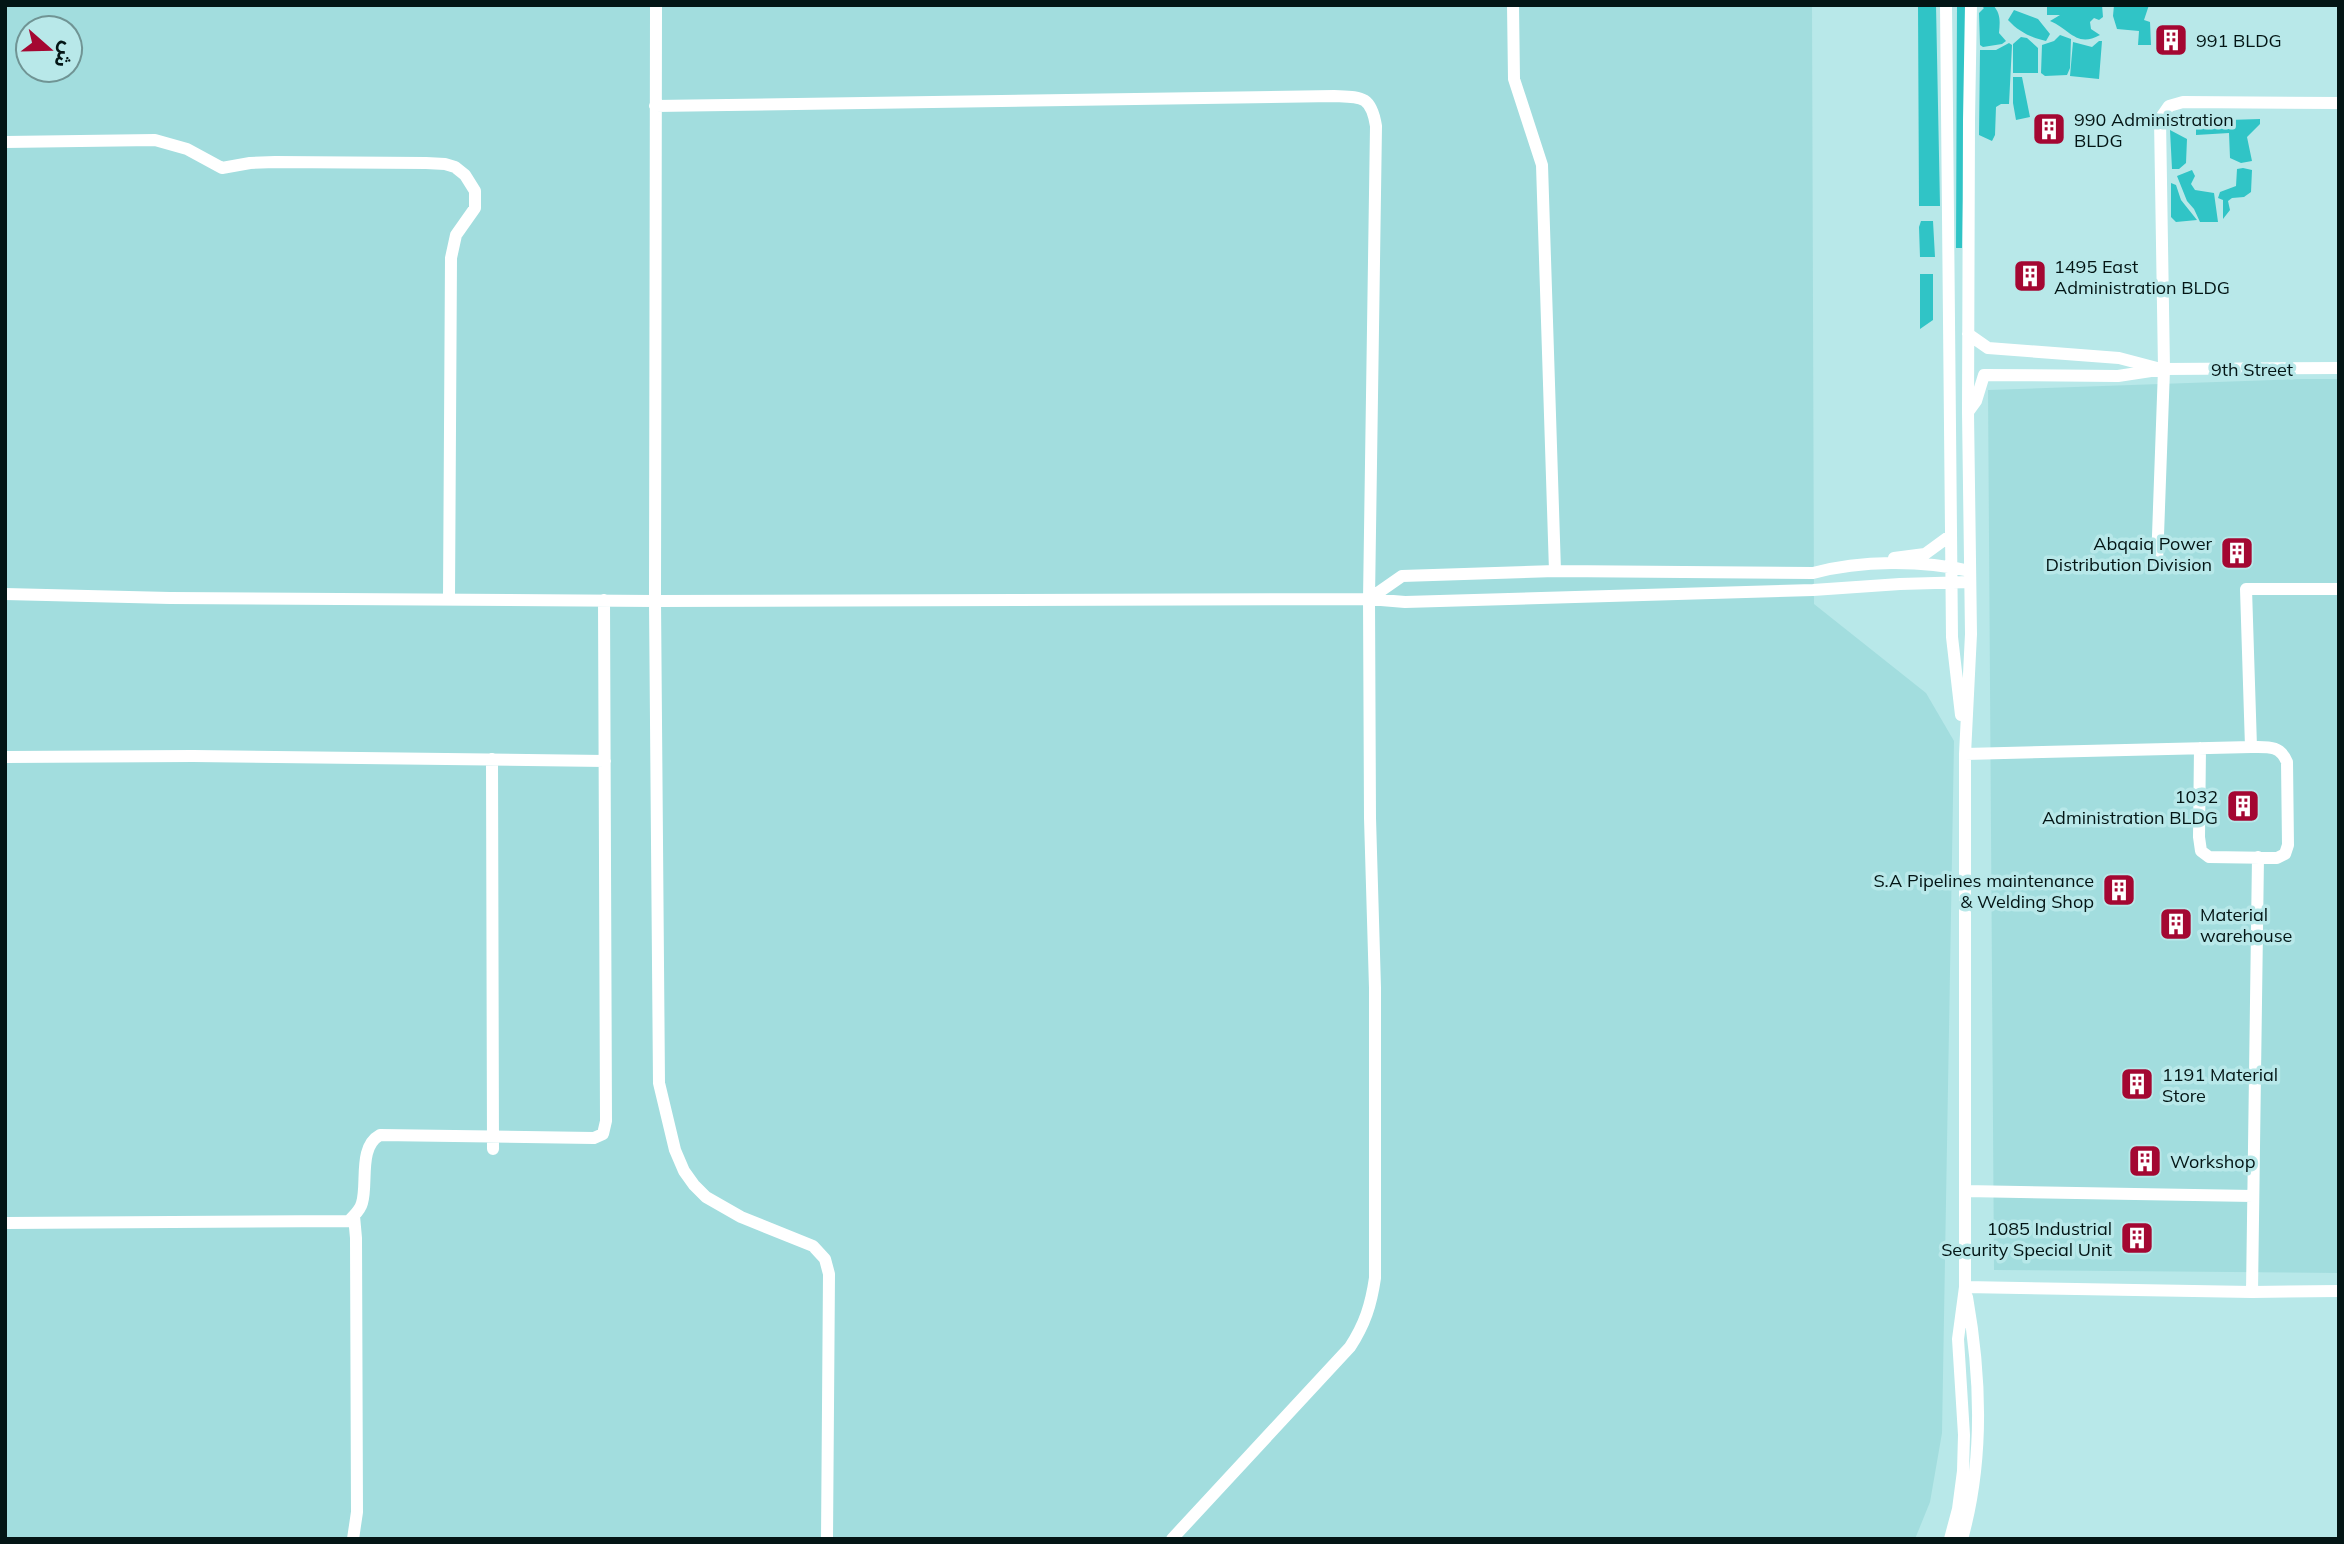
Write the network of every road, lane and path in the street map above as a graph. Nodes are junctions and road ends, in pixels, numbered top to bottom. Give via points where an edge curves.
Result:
1 (656, 5) edge
2 (1513, 5) edge
3 (1946, 5) edge
4 (1971, 5) edge
5 (2339, 103) edge
6 (655, 106) junction
7 (5, 142) edge
8 (1968, 334) junction
9 (2339, 368) edge
10 (2164, 369) junction
11 (1968, 412) junction
12 (1951, 536) junction
13 (2157, 563) dead end
14 (1841, 565) junction
15 (1951, 566) junction
16 (1555, 571) junction
17 (1970, 576) junction
18 (1951, 582) junction
19 (2339, 589) edge
20 (5, 594) edge
21 (449, 598) junction
22 (1368, 599) junction
23 (604, 600) junction
24 (655, 601) junction
25 (2251, 747) junction
26 (2200, 748) junction
27 (1965, 754) junction
28 (5, 757) edge
29 (492, 759) junction
30 (605, 761) junction
31 (2258, 857) junction
32 (493, 1135) junction
33 (493, 1149) dead end
34 (1965, 1191) junction
35 (2253, 1196) junction
36 (354, 1216) junction
37 (5, 1223) edge
38 (1965, 1287) junction
39 (2252, 1292) junction
40 (2339, 1292) edge
41 (353, 1539) edge
42 (827, 1539) edge
43 (1172, 1539) edge
44 (1950, 1539) edge
45 (1962, 1539) edge

1 - 6 street
2 - 16 street via 1514,79 1542,165
3 - 12 street
4 - 8 street
5 - 10 street via 2182,102 2169,106 2160,119
6 - 22 street via 1334,96 1367,101 1376,126
6 - 24 street
7 - 21 street via 155,140 187,149 222,168 250,163 426,163 445,164 465,175 476,201 456,235 451,258
8 - 10 street via 1988,348 2119,359
8 - 11 street
9 - 10 street, 9th Street
10 - 11 street via 2118,376 1984,375
10 - 13 street
11 - 17 street
12 - 14 street via 1925,554
12 - 15 street
14 - 15 street
14 - 16 street via 1813,573
15 - 17 street
15 - 18 street
16 - 22 street via 1402,576
17 - 18 street
17 - 27 street
18 - 22 street via 1418,602
18 - 27 street via 1952,638
19 - 25 street via 2246,589
20 - 21 street
21 - 23 street
22 - 24 street
22 - 43 street via 1375,988 1372,1299 1363,1328 1350,1347
23 - 24 street
23 - 30 street
24 - 42 street via 659,1083 675,1150 694,1185 722,1207 813,1246 825,1259 829,1274
25 - 26 street
25 - 31 street via 2277,748 2287,762 2288,845 2285,854 2277,858
26 - 27 street
26 - 31 street via 2201,851 2209,857
27 - 34 street
28 - 29 street
29 - 30 street
29 - 32 street
30 - 32 street via 606,1128 594,1138
31 - 35 street
32 - 33 street
32 - 36 street via 374,1138 366,1158 362,1202
34 - 35 street
34 - 38 street
35 - 39 street
36 - 37 street via 336,1222
36 - 41 street via 357,1512
38 - 39 street
38 - 44 street via 1958,1339 1963,1471
38 - 45 street via 1973,1335 1977,1433 1970,1512
39 - 40 street

